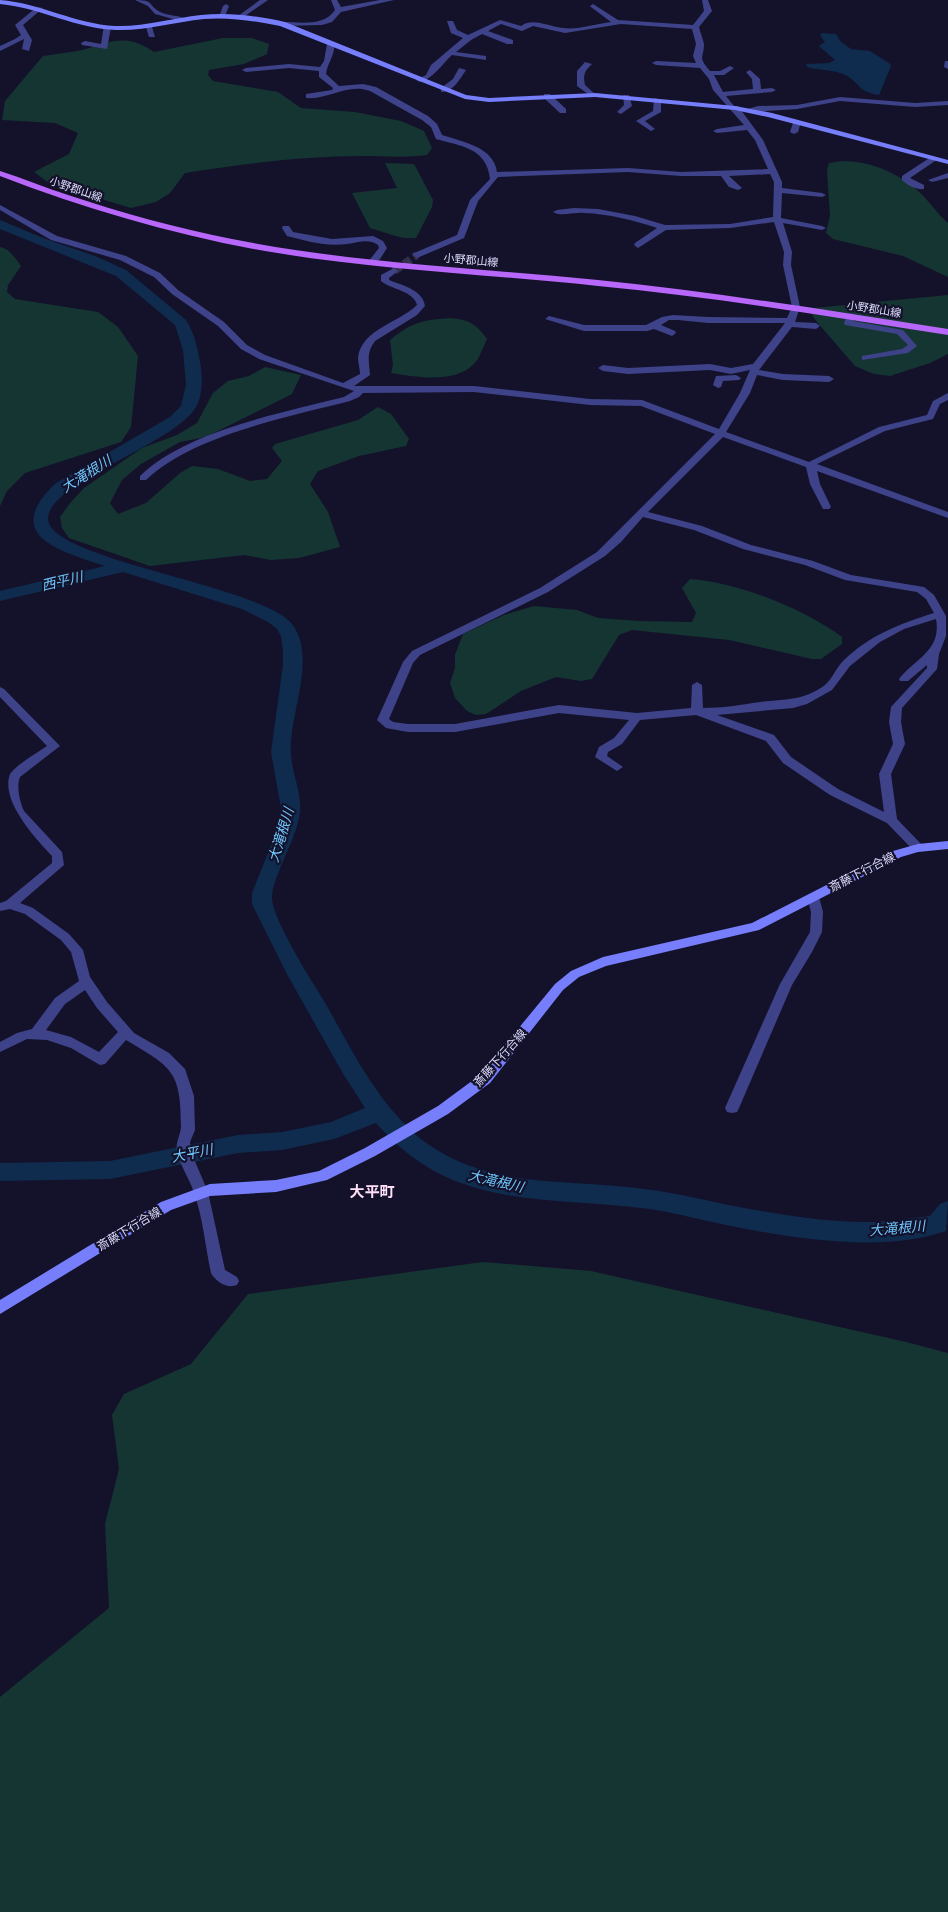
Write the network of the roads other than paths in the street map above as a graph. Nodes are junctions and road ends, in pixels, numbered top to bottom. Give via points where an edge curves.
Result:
1 (138, 0) edge
2 (265, 0) edge
3 (334, 0) edge
4 (391, 0) edge
5 (705, 0) edge
6 (382, 1) edge
7 (0, 2) edge
8 (152, 2) edge
9 (226, 6) dead end
10 (593, 6) dead end
11 (39, 8) junction
12 (339, 10) junction
13 (222, 16) junction
14 (240, 17) junction
15 (184, 20) junction
16 (616, 22) junction
17 (450, 23) dead end
18 (282, 24) junction
19 (148, 26) junction
20 (107, 27) junction
21 (695, 27) junction
22 (522, 29) junction
23 (482, 31) junction
24 (25, 35) junction
25 (152, 35) dead end
26 (468, 38) junction
27 (85, 43) dead end
28 (331, 44) junction
29 (0, 49) edge
30 (26, 49) dead end
31 (451, 53) junction
32 (483, 58) dead end
33 (577, 63) dead end
34 (656, 63) dead end
35 (948, 63) edge
36 (588, 64) dead end
37 (702, 66) junction
38 (948, 67) edge
39 (730, 68) dead end
40 (323, 69) junction
41 (246, 70) dead end
42 (462, 70) dead end
43 (750, 72) dead end
44 (710, 73) junction
45 (420, 80) junction
46 (581, 82) junction
47 (337, 88) junction
48 (444, 90) junction
49 (772, 90) dead end
50 (757, 91) junction
51 (722, 94) junction
52 (592, 95) junction
53 (309, 96) dead end
54 (547, 96) junction
55 (626, 98) junction
56 (657, 100) junction
57 (948, 103) edge
58 (733, 107) junction
59 (563, 110) dead end
60 (748, 110) junction
61 (621, 112) dead end
62 (797, 122) junction
63 (750, 127) junction
64 (651, 129) dead end
65 (717, 131) dead end
66 (794, 132) dead end
67 (761, 147) junction
68 (754, 155) dead end
69 (934, 160) junction
70 (948, 162) edge
71 (773, 171) junction
72 (0, 173) edge
73 (727, 174) junction
74 (948, 175) edge
75 (494, 176) junction
76 (932, 180) dead end
77 (921, 187) dead end
78 (738, 188) dead end
79 (779, 190) junction
80 (822, 195) dead end
81 (0, 207) edge
82 (557, 212) dead end
83 (777, 220) junction
84 (286, 228) dead end
85 (664, 228) junction
86 (822, 228) dead end
87 (638, 245) dead end
88 (417, 255) tunnel mouth
89 (372, 262) junction
90 (394, 271) dead end
91 (796, 307) junction
92 (851, 316) junction
93 (549, 319) dead end
94 (790, 323) junction
95 (655, 326) junction
96 (816, 326) dead end
97 (948, 332) edge
98 (672, 333) dead end
99 (865, 358) dead end
100 (603, 368) dead end
101 (753, 372) junction
102 (829, 379) dead end
103 (718, 386) dead end
104 (346, 387) junction
105 (360, 390) junction
106 (948, 396) edge
107 (721, 433) junction
108 (810, 466) junction
109 (143, 478) dead end
110 (826, 507) dead end
111 (641, 513) junction
112 (948, 515) edge
113 (942, 612) edge
114 (932, 654) junction
115 (904, 679) dead end
116 (697, 685) dead end
117 (0, 690) edge
118 (697, 712) junction
119 (637, 717) junction
120 (617, 767) dead end
121 (891, 820) junction
122 (948, 845) edge
123 (918, 848) junction
124 (813, 897) junction
125 (5, 906) edge
126 (86, 983) junction
127 (126, 1032) junction
128 (35, 1034) junction
129 (0, 1047) edge
130 (732, 1108) dead end
131 (201, 1192) junction
132 (232, 1281) dead end
133 (0, 1308) edge

1 - 8 street
2 - 14 street
3 - 12 street
4 - 6 street
5 - 21 street via 708,11
6 - 12 street
7 - 11 street
8 - 15 street via 156,13
9 - 13 street
10 - 16 street
11 - 20 street via 90,25
11 - 24 street via 19,25
12 - 18 street via 333,18 323,22
13 - 14 street
13 - 15 street
14 - 18 street
15 - 19 street
16 - 21 street
16 - 22 street via 568,31 533,24
17 - 26 street via 454,30
18 - 28 street
19 - 20 street
19 - 25 street
20 - 27 street via 104,47
21 - 37 street via 700,44 697,56
22 - 23 street via 500,22
22 - 23 street via 507,40
23 - 26 street
24 - 29 street
24 - 30 street via 28,40
26 - 31 street
28 - 40 street
28 - 45 street
31 - 32 street
31 - 45 street
33 - 46 street via 574,78
34 - 37 street
35 - 38 street
36 - 46 street via 578,74
37 - 44 street
39 - 44 street via 721,73
40 - 41 street via 289,66
40 - 47 street via 322,76
42 - 48 street
43 - 50 street via 756,79
44 - 51 street
45 - 48 street
46 - 52 street via 581,86
47 - 53 street via 335,92
47 - 75 street via 370,88 417,112 432,124 439,137 488,156
48 - 54 street via 481,100
49 - 50 street
50 - 51 street
51 - 58 street
52 - 54 street
52 - 55 street
54 - 59 street
55 - 56 street
55 - 61 street via 628,106
56 - 58 street
56 - 64 street via 657,112 640,121
57 - 60 street via 915,105 840,99 797,108
58 - 60 street
58 - 63 street
60 - 62 street
62 - 66 street
62 - 69 street
63 - 65 street
63 - 67 street
67 - 68 street
67 - 71 street
69 - 70 street
69 - 77 street via 905,178
71 - 73 street
71 - 79 street
72 - 89 main road, 小野郡山線 via 73,201 182,232 267,248
73 - 75 street via 628,170
73 - 78 street via 725,176 732,185
74 - 76 street
75 - 88 street via 474,200 461,236
79 - 80 street
79 - 83 street
81 - 104 street via 54,238 123,258 157,275 175,292 221,324 244,347 262,357
82 - 85 street via 594,212
83 - 85 street via 730,226
83 - 86 street
83 - 91 street via 788,252 787,265
84 - 89 street via 290,234 325,240 377,240 383,251
85 - 87 street via 650,234
89 - 91 main road, 小野郡山線 via 599,283
90 - 104 street via 384,277 385,281 412,293 420,300 421,306 369,342 362,359 364,375
91 - 92 main road, 小野郡山線
91 - 94 street
92 - 97 main road, 小野郡山線
92 - 99 street via 848,323 900,332 913,346 905,351
93 - 95 street via 584,328
94 - 95 street via 759,318 675,318 664,319
94 - 96 street
94 - 101 street
95 - 98 street
100 - 101 street via 628,371 710,367
101 - 102 street
101 - 103 street via 719,378
101 - 107 street
104 - 105 street
105 - 107 street via 474,389 590,402 642,403
105 - 109 street via 347,399 286,415 186,449 159,462
106 - 108 street via 936,403 930,417 882,429
107 - 108 street
107 - 111 street
108 - 110 street
108 - 112 street
111 - 113 street via 698,528 746,547 809,563 849,578 920,589
111 - 119 street via 617,540 582,566 499,613 416,653 408,662 383,720 390,725 408,728 455,728 559,710
113 - 114 street via 942,635
113 - 118 street via 900,627 876,640 846,664 828,688 803,702
114 - 115 street
114 - 121 street via 932,670 897,707 895,722 899,744 884,774
116 - 118 street
117 - 125 street via 54,746 15,774 12,782 19,813 58,855 58,865
118 - 119 street
118 - 121 street via 770,738 787,760 834,792
119 - 120 street via 618,741 602,753 604,761
121 - 123 street
122 - 123 street, 斎藤下行合線
123 - 124 street, 斎藤下行合線 via 897,854
124 - 130 street via 817,912 816,932 786,984
124 - 131 street, 斎藤下行合線 via 755,927 603,962 575,974 559,987 485,1078 438,1113 322,1176 266,1187
125 - 126 street via 29,911 65,937 77,950
126 - 127 street
126 - 128 street via 60,1001
127 - 128 street via 100,1060 88,1051
127 - 131 street via 164,1057 180,1072 188,1112 184,1152
128 - 129 street
131 - 132 street via 218,1272
131 - 133 street, 斎藤下行合線 via 154,1212

